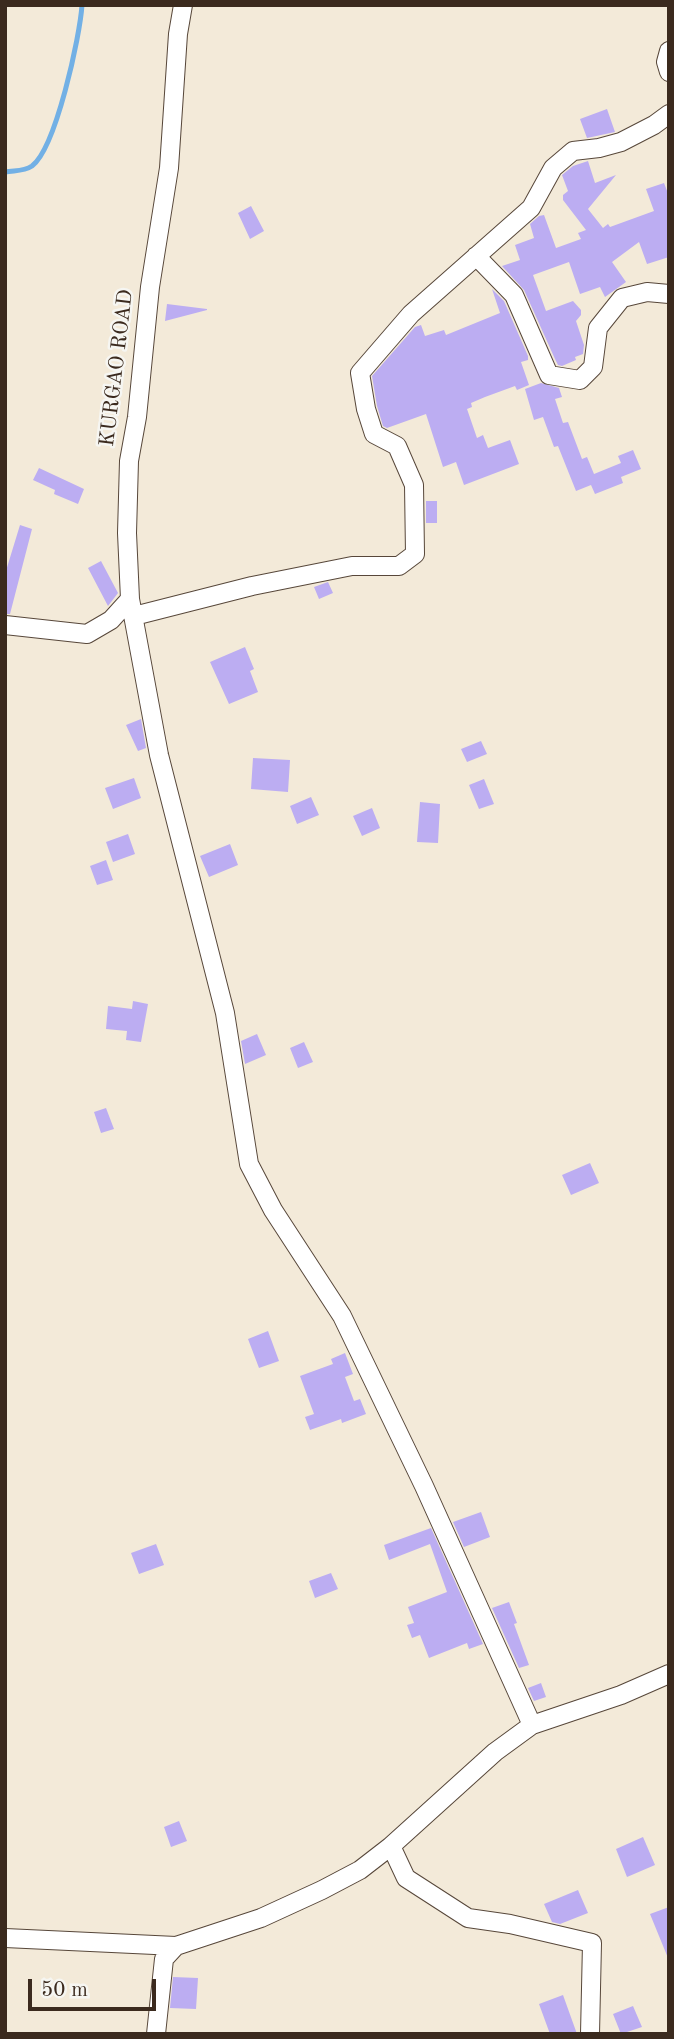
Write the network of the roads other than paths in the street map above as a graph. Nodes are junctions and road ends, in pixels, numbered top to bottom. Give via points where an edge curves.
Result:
1 (183, 5) edge
2 (669, 51) edge
3 (669, 72) edge
4 (669, 114) edge
5 (476, 256) junction
6 (669, 294) edge
7 (132, 607) junction
8 (5, 625) edge
9 (669, 1674) edge
10 (532, 1725) junction
11 (391, 1846) junction
12 (5, 1938) edge
13 (176, 1946) junction
14 (156, 2034) edge
15 (590, 2034) edge

1 - 7 street, KURGAO ROAD via 169,168 129,461
2 - 3 street
4 - 5 street via 621,142 573,151 553,168 531,208
5 - 6 street via 514,295 550,375 580,380 593,367 598,328 622,298 647,292
5 - 7 street via 411,314 360,373 374,434 397,446 414,485 415,554 399,566 352,566
7 - 8 street via 87,634
7 - 10 street, KURGAO ROAD via 159,754 225,1013 248,1164 342,1316
9 - 10 street
10 - 11 street via 495,1752
11 - 13 street via 360,1870 322,1890
11 - 15 street via 406,1878 468,1918 592,1943
12 - 13 street
13 - 14 street via 164,1959

